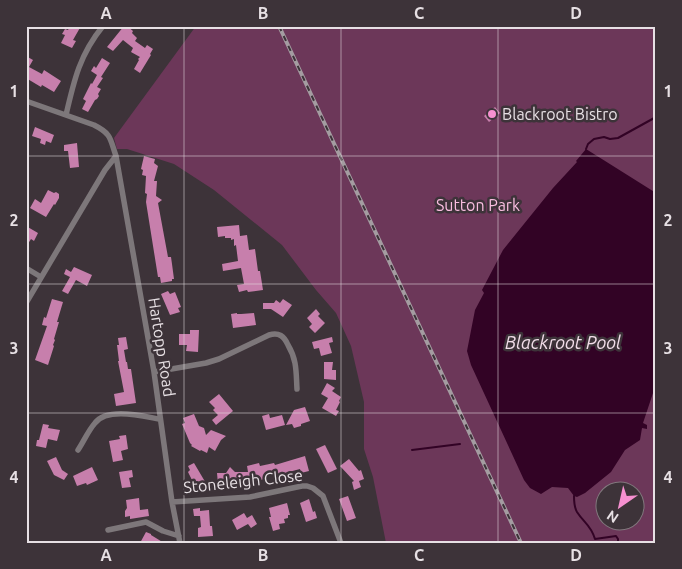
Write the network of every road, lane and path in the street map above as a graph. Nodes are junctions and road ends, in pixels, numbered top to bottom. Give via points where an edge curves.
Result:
1 (103, 26) edge
2 (26, 101) edge
3 (66, 115) junction
4 (116, 156) junction
5 (26, 268) edge
6 (41, 277) junction
7 (26, 303) edge
8 (154, 372) junction
9 (296, 389) dead end
10 (159, 419) junction
11 (78, 450) dead end
12 (172, 502) junction
13 (108, 530) dead end
14 (179, 540) edge
15 (341, 543) edge

1 - 3 street via 81,61
2 - 3 street, Hartopp Road
3 - 4 street, Hartopp Road via 104,130
4 - 6 street via 104,170
4 - 8 street, Hartopp Road
5 - 6 street
6 - 7 street
8 - 9 street via 219,359 275,333 285,338 296,361
8 - 10 street, Hartopp Road
10 - 11 street via 120,414 104,416 95,423
10 - 12 street, Hartopp Road
12 - 14 street, Hartopp Road
12 - 15 street, Stoneleigh Close via 250,497 307,486 324,496
13 - 14 street via 146,522

